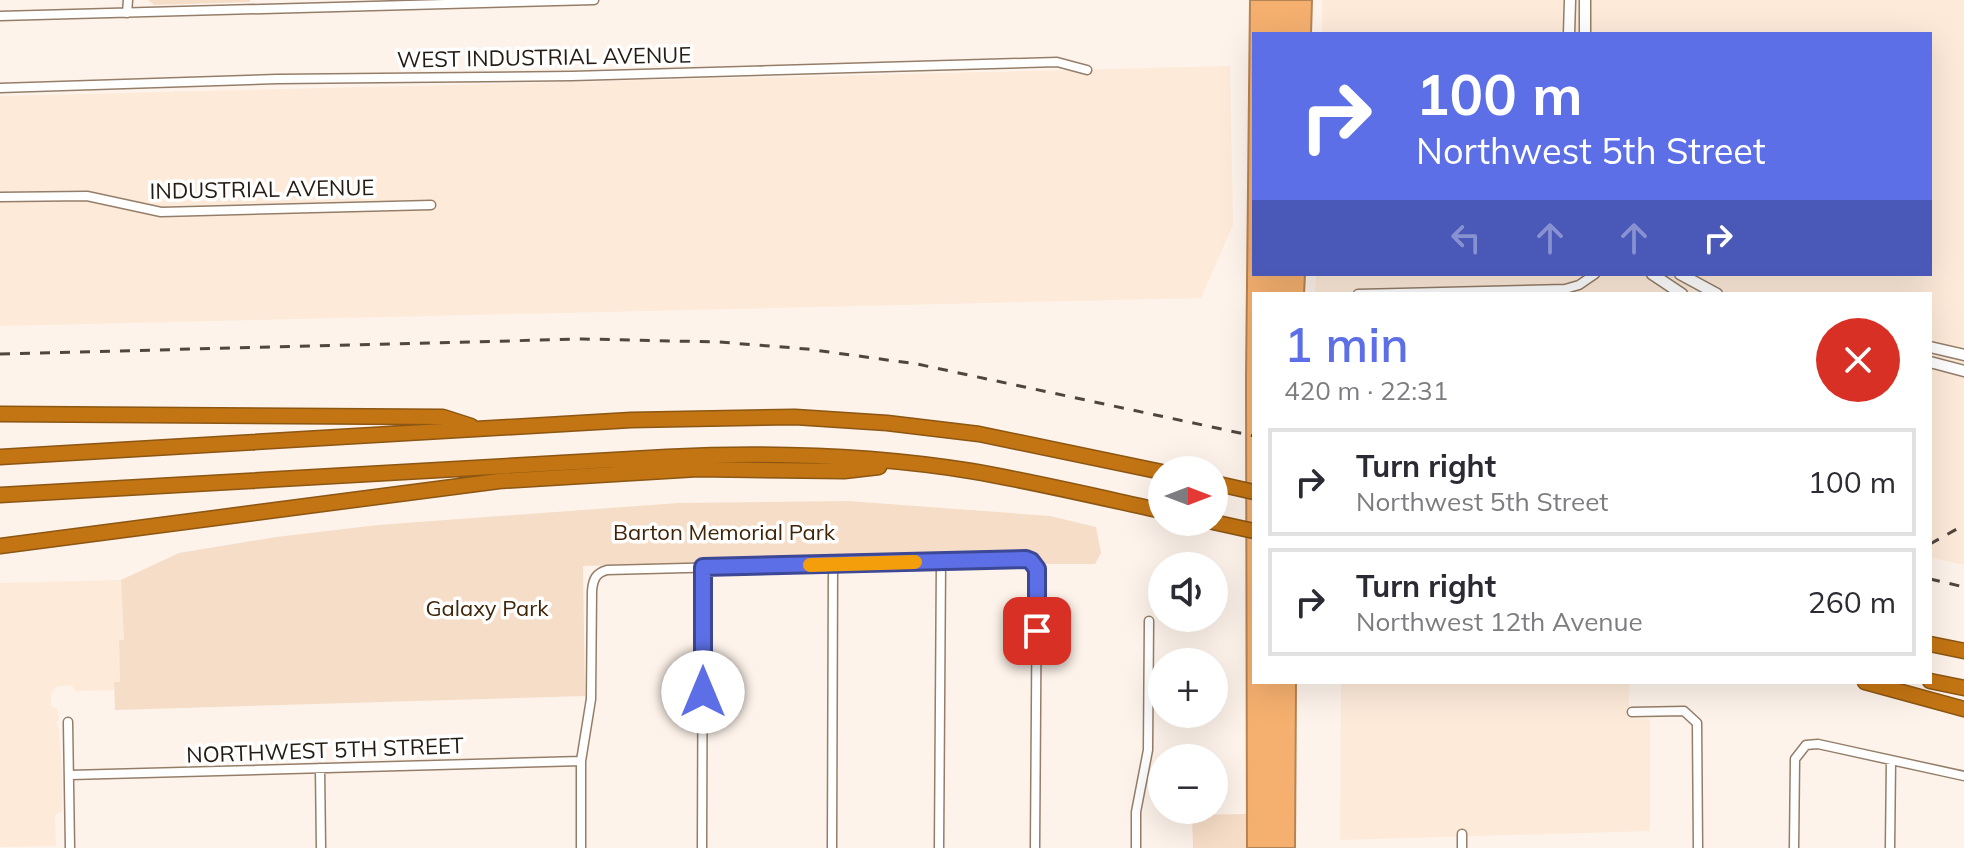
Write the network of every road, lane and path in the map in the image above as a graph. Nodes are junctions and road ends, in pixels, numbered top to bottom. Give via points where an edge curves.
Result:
1 (128, 0) edge
2 (584, 0) edge
3 (594, 0) edge
4 (1570, 0) edge
5 (1585, 0) edge
6 (262, 4) edge
7 (127, 13) junction
8 (0, 16) edge
9 (1569, 32) edge
10 (1585, 32) edge
11 (1087, 70) dead end
12 (0, 88) edge
13 (0, 197) edge
14 (431, 205) dead end
15 (1592, 276) edge
16 (1655, 276) edge
17 (1684, 276) edge
18 (1441, 292) edge
19 (1679, 292) edge
20 (1712, 292) edge
21 (1932, 347) edge
22 (1964, 355) edge
23 (1932, 363) edge
24 (1964, 371) edge
25 (0, 414) edge
26 (483, 429) junction
27 (0, 457) edge
28 (909, 463) junction
29 (1148, 469) edge
30 (1228, 486) edge
31 (1252, 492) edge
32 (0, 495) edge
33 (1148, 508) edge
34 (1228, 525) edge
35 (1252, 531) edge
36 (0, 546) edge
37 (941, 561) junction
38 (833, 564) junction
39 (703, 567) junction
40 (1149, 632) edge
41 (1964, 641) edge
42 (1932, 644) edge
43 (1932, 644) edge
44 (1964, 651) edge
45 (1932, 681) edge
46 (1872, 684) edge
47 (1964, 688) edge
48 (1964, 709) edge
49 (1632, 712) dead end
50 (68, 722) dead end
51 (1891, 760) junction
52 (581, 761) junction
53 (320, 768) junction
54 (70, 775) junction
55 (1964, 776) edge
56 (1462, 834) dead end
57 (70, 848) edge
58 (321, 848) edge
59 (581, 848) edge
60 (702, 848) edge
61 (832, 848) edge
62 (939, 848) edge
63 (1035, 848) edge
64 (1136, 848) edge
65 (1462, 848) edge
66 (1698, 848) edge
67 (1794, 848) edge
68 (1890, 848) edge

1 - 7 street
2 - 3 street
2 - 6 street
4 - 9 street
5 - 10 street
6 - 7 street
7 - 8 street
11 - 12 street, WEST INDUSTRIAL AVENUE via 1057,62
13 - 14 street, INDUSTRIAL AVENUE via 87,196 161,212
15 - 18 street via 1565,289
16 - 19 street
17 - 20 street
21 - 22 street
23 - 24 street
25 - 26 highway via 443,417
26 - 27 highway
26 - 29 highway via 702,417 857,420 1010,439
28 - 32 highway via 697,455
28 - 33 highway
28 - 36 highway via 844,471 727,468 499,481
30 - 31 highway
34 - 35 highway
37 - 38 street
37 - 62 street
37 - 63 street via 1026,559 1037,569
38 - 39 street
38 - 61 street
39 - 52 street via 607,570 596,576 591,699
39 - 60 street
40 - 64 street via 1148,750 1136,812
41 - 42 highway
43 - 44 highway
45 - 47 highway
46 - 48 highway
49 - 66 street via 1684,711 1697,723
50 - 54 street
51 - 55 street
51 - 67 street via 1818,744 1801,748 1795,759
51 - 68 street
52 - 53 street, NORTHWEST 5TH STREET
52 - 59 street
53 - 54 street, NORTHWEST 5TH STREET
53 - 58 street
54 - 57 street
56 - 65 street

